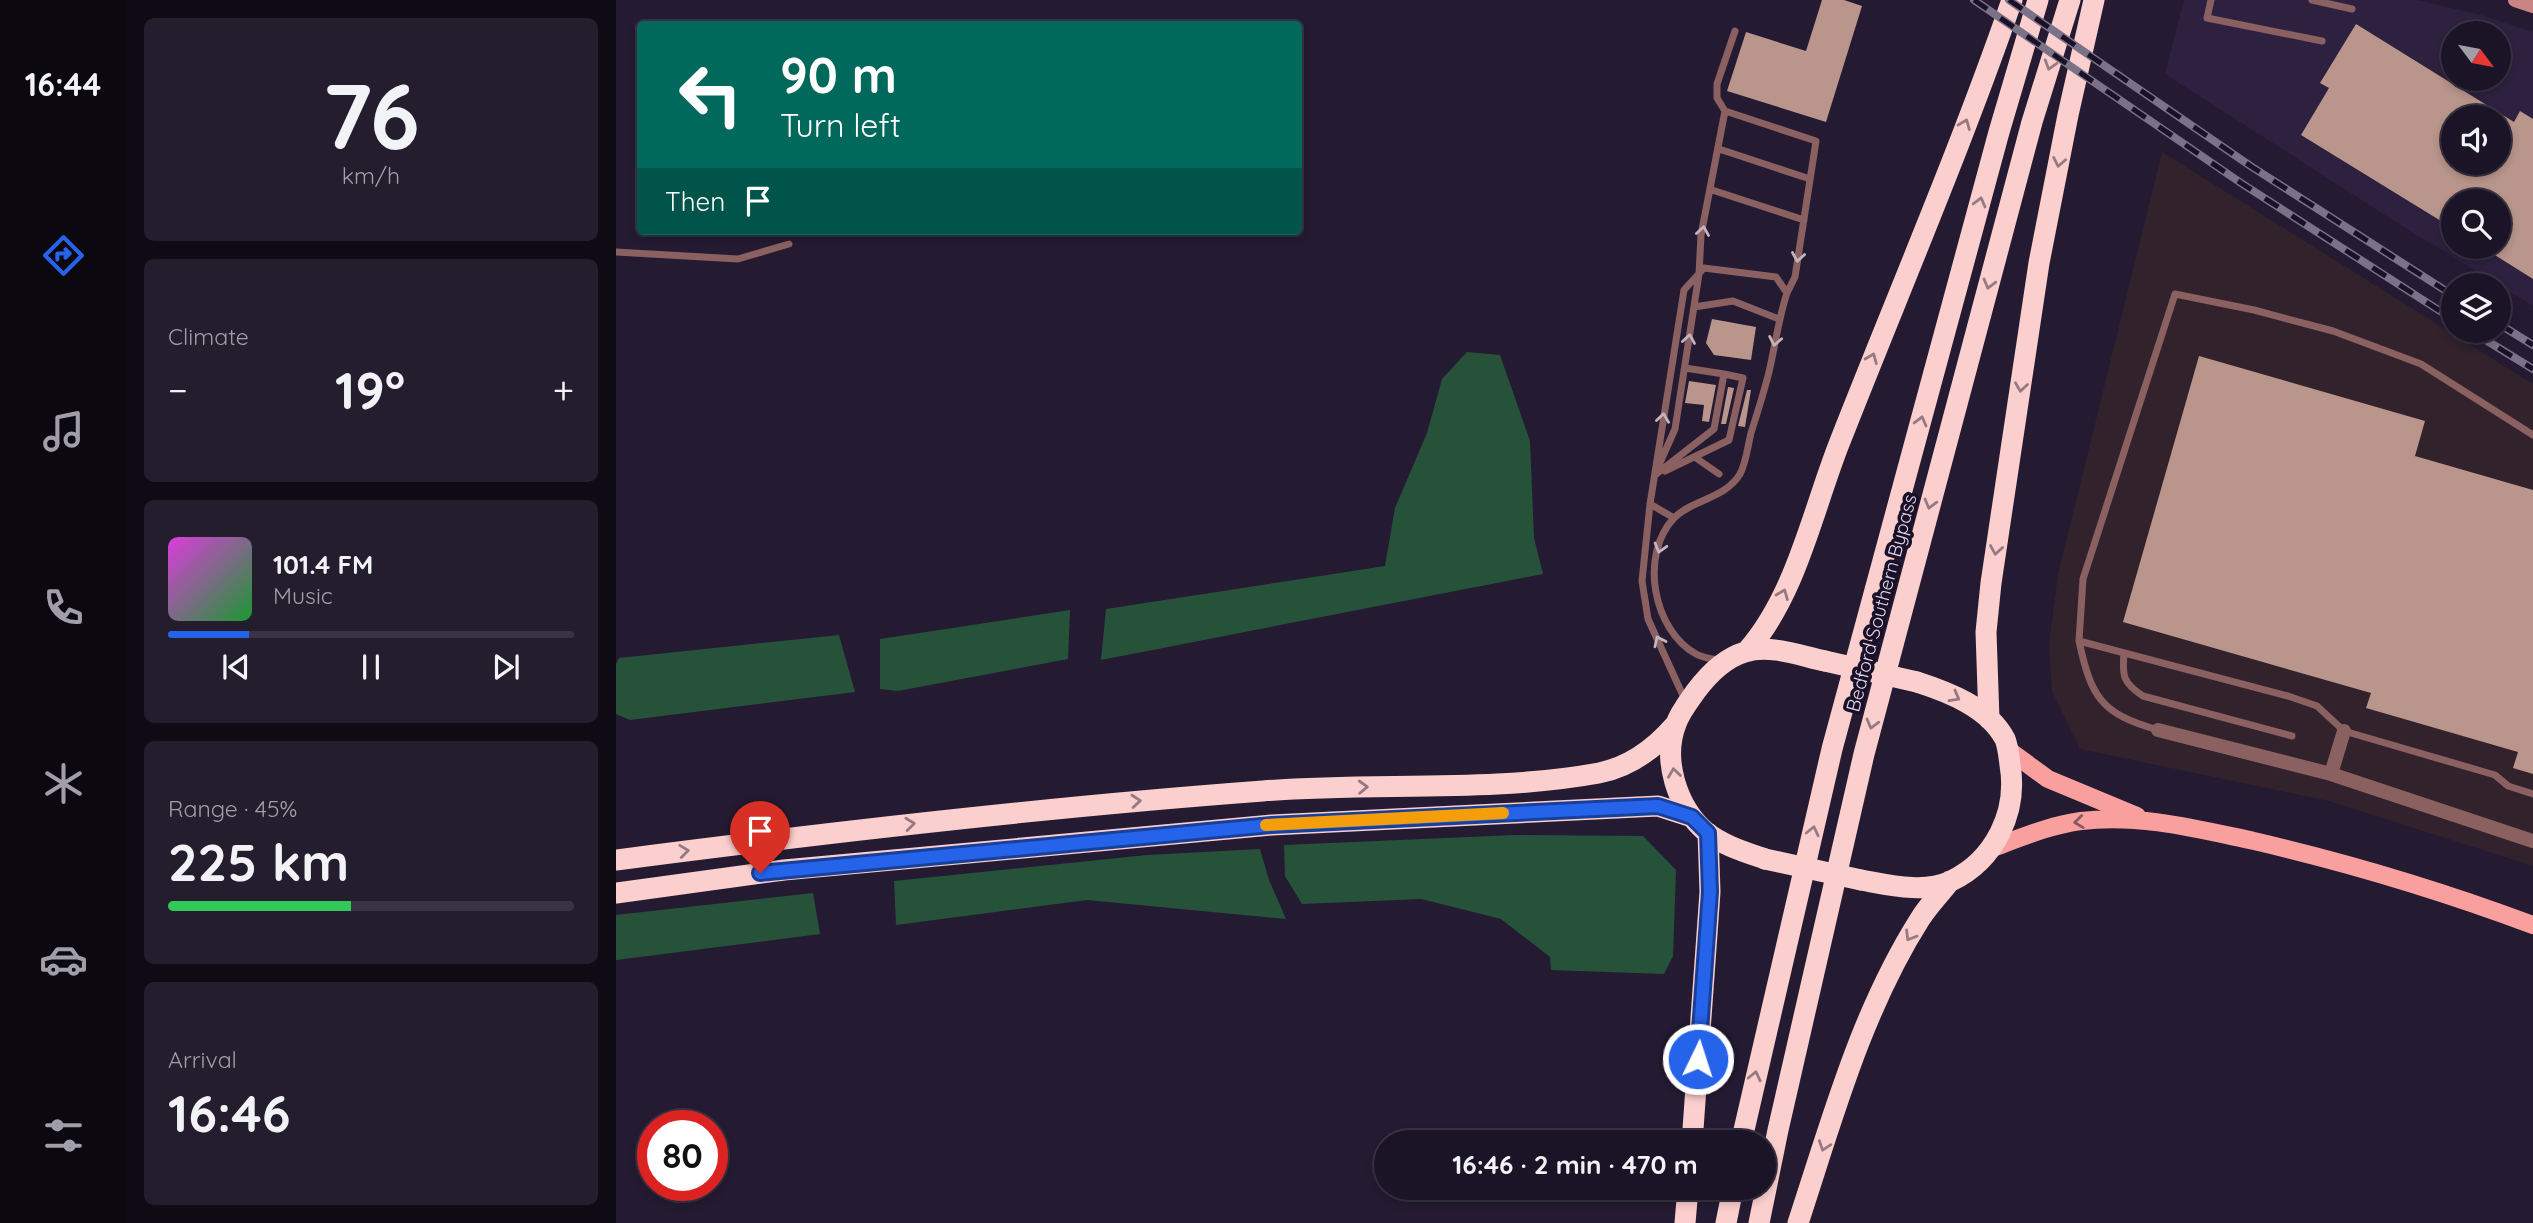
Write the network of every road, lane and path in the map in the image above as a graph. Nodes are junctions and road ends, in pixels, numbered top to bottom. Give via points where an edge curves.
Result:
1 (2012, 0) edge
2 (2038, 0) edge
3 (2070, 0) edge
4 (2094, 0) edge
5 (2211, 0) edge
6 (2312, 0) edge
7 (2515, 0) edge
8 (2533, 6) edge
9 (2352, 9) dead end
10 (1735, 31) dead end
11 (2322, 41) dead end
12 (1725, 111) junction
13 (1719, 149) junction
14 (1810, 179) junction
15 (1712, 190) junction
16 (1804, 220) junction
17 (789, 244) dead end
18 (616, 251) edge
19 (1699, 274) junction
20 (1787, 293) junction
21 (1694, 307) junction
22 (1779, 319) junction
23 (1685, 368) junction
24 (1724, 374) junction
25 (2533, 435) edge
26 (1696, 458) junction
27 (1719, 474) dead end
28 (1655, 476) junction
29 (1650, 505) junction
30 (1674, 518) junction
31 (2079, 641) junction
32 (1747, 651) junction
33 (2124, 653) junction
34 (1724, 662) junction
35 (1687, 704) junction
36 (1989, 719) junction
37 (1675, 725) junction
38 (2158, 730) joint
39 (2344, 731) junction
40 (2292, 736) dead end
41 (2007, 749) junction
42 (2331, 774) junction
43 (2533, 794) edge
44 (1692, 817) junction
45 (2147, 820) junction
46 (1708, 833) junction
47 (2533, 841) edge
48 (1990, 849) junction
49 (616, 860) edge
50 (1950, 881) junction
51 (616, 893) edge
52 (2533, 925) edge
53 (1693, 1130) edge
54 (1744, 1130) edge
55 (1687, 1200) edge
56 (1731, 1200) edge
57 (1685, 1223) edge
58 (1726, 1223) edge
59 (1759, 1223) edge
60 (1798, 1223) edge

32 -> 1 highway via 1765,631 1782,600
54 -> 2 highway, Bedford Southern Bypass via 1832,749
3 -> 59 highway, Bedford Southern Bypass via 2032,122 1864,754
4 -> 36 highway via 2039,263 1991,583 1986,632
5 - 11 lane via 2207,18
6 - 9 lane
7 - 8 main road
10 - 12 lane via 1717,84 1717,98
12 - 13 lane
12 - 14 lane via 1816,141
13 - 14 lane
13 - 15 lane
14 - 16 lane
15 - 16 lane
19 -> 15 lane
16 -> 20 lane via 1795,276
17 - 18 lane via 738,259
19 - 20 lane via 1704,268 1776,277
19 - 21 lane
28 -> 19 lane via 1684,289
20 - 22 lane
21 - 22 lane via 1732,301
23 -> 21 lane
22 -> 30 lane via 1740,474 1720,494
23 - 24 lane
23 - 28 lane via 1675,429
24 - 26 lane via 1743,377 1729,440
24 - 28 lane via 1714,429
25 - 31 lane via 2421,364 2333,331 2175,294 2083,579
26 - 27 lane
26 - 28 lane
28 - 29 lane
29 - 30 lane
35 -> 29 lane via 1648,619 1642,581
30 -> 34 lane via 1657,551 1654,585 1660,612 1669,631 1696,655
31 - 33 lane
31 - 38 lane via 2099,699 2116,715
32 - 34 highway
32 -> 36 highway, bridge via 1778,651 1917,682 1953,694
33 - 39 lane via 2288,695 2317,706
33 - 40 lane via 2122,670 2128,687 2143,696
34 - 35 highway
35 - 37 highway
36 - 41 highway
44 -> 37 highway via 1679,797 1672,773
49 -> 37 highway via 1022,811 1266,790 1552,779 1602,772 1638,758 1658,745
38 - 42 street
39 - 42 street
39 - 43 lane via 2495,775 2508,786
41 - 45 main road via 2048,779
41 - 48 highway via 2012,775 2010,804 2004,830
42 - 47 street
44 - 46 highway
44 - 51 highway via 1658,806 1272,825 784,870
45 -> 48 main road via 2057,825
45 - 52 main road via 2323,857
46 - 50 highway, bridge via 1765,859 1889,886 1922,887
46 - 53 highway via 1710,892
48 - 50 highway
50 -> 60 highway via 1921,917 1876,1000
55 - 57 highway
56 - 58 highway

